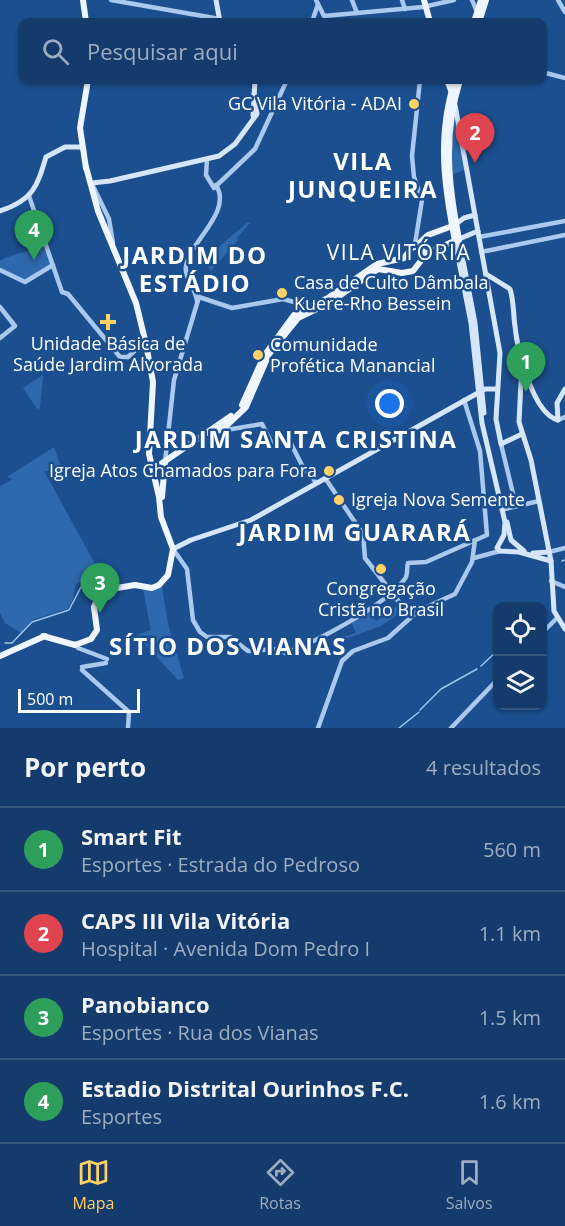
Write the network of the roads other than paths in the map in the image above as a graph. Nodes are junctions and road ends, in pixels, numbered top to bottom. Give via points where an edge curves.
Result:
1 (83, 0) edge
2 (111, 0) edge
3 (158, 0) edge
4 (216, 0) edge
5 (352, 0) edge
6 (402, 0) edge
7 (454, 0) edge
8 (480, 0) edge
9 (486, 0) edge
10 (558, 0) edge
11 (316, 2) edge
12 (425, 3) edge
13 (156, 8) junction
14 (405, 9) junction
15 (565, 12) edge
16 (357, 13) junction
17 (477, 15) edge
18 (85, 18) edge
19 (205, 18) edge
20 (219, 18) edge
21 (313, 18) edge
22 (429, 18) edge
23 (547, 73) edge
24 (565, 78) edge
25 (87, 84) edge
26 (255, 84) edge
27 (285, 84) edge
28 (420, 84) edge
29 (456, 84) edge
30 (453, 97) junction
31 (455, 113) junction
32 (82, 148) junction
33 (207, 159) junction
34 (91, 183) junction
35 (226, 189) dead end
36 (216, 190) junction
37 (29, 196) junction
38 (0, 212) edge
39 (475, 215) junction
40 (565, 221) edge
41 (452, 226) junction
42 (478, 234) junction
43 (565, 235) edge
44 (456, 240) junction
45 (417, 243) junction
46 (482, 252) junction
47 (426, 254) junction
48 (53, 265) junction
49 (381, 266) junction
50 (0, 270) edge
51 (486, 274) junction
52 (198, 296) junction
53 (312, 306) junction
54 (0, 307) edge
55 (0, 338) edge
56 (145, 341) junction
57 (522, 361) junction
58 (499, 381) junction
59 (497, 389) junction
60 (565, 389) edge
61 (480, 395) junction
62 (464, 400) junction
63 (565, 417) edge
64 (558, 420) junction
65 (220, 429) junction
66 (522, 434) junction
67 (501, 444) junction
68 (165, 462) junction
69 (153, 469) junction
70 (325, 478) junction
71 (316, 483) junction
72 (160, 489) junction
73 (538, 501) junction
74 (516, 506) junction
75 (505, 508) junction
76 (503, 537) junction
77 (475, 540) junction
78 (513, 542) junction
79 (172, 548) junction
80 (499, 548) junction
81 (565, 548) edge
82 (508, 550) junction
83 (545, 554) junction
84 (474, 558) junction
85 (550, 562) junction
86 (552, 581) junction
87 (565, 587) edge
88 (392, 590) junction
89 (410, 616) junction
90 (554, 619) junction
91 (547, 628) edge
92 (565, 630) edge
93 (75, 644) junction
94 (2, 653) edge
95 (493, 684) edge
96 (128, 728) edge
97 (318, 728) edge
98 (451, 728) edge

1 - 18 main road
2 - 13 street
3 - 13 street
4 - 20 main road
5 - 16 street
6 - 14 street
7 - 12 street
8 - 17 main road
9 - 17 main road
10 - 15 street
11 - 16 street via 324,16
11 - 21 street
12 - 14 street
12 - 22 main road
13 - 19 street
14 - 16 street
23 - 24 street
25 - 32 main road via 80,128
26 - 33 main road via 252,118 230,149
27 - 36 street via 255,149 221,179
28 - 45 street via 412,156 414,177 422,197
29 - 30 main road
30 - 31 main road
30 - 41 main road via 444,130 443,163
31 - 39 main road
31 - 41 main road via 448,168
32 - 34 main road
32 - 37 main road via 65,147 45,157 39,183
33 - 34 main road
33 - 36 street via 206,173
34 - 56 main road via 111,248 136,303
35 - 36 street
36 - 52 street via 217,211 186,263 189,282
37 - 38 main road
37 - 48 street
39 - 41 main road
39 - 42 main road
40 - 42 street
41 - 44 main road
41 - 44 main road via 447,239
41 - 45 main road
42 - 44 main road
42 - 46 main road
43 - 46 street
44 - 47 main road
44 - 61 main road via 475,323
45 - 47 main road
45 - 49 main road via 402,259
46 - 51 main road
47 - 49 main road via 417,269 406,273
48 - 50 street via 25,282
48 - 56 street via 62,292 68,294 120,357 128,357
49 - 53 main road via 334,297
51 - 57 main road via 511,290
51 - 58 main road via 500,355
52 - 53 street via 232,308 283,299
52 - 68 street via 174,380
53 - 65 main road via 294,315 278,336 264,356 243,404
54 - 55 street via 14,328
56 - 69 main road via 153,382 149,440
57 - 64 main road via 537,402
57 - 66 main road
58 - 59 main road
58 - 61 main road
59 - 61 main road via 492,387
59 - 67 main road via 496,418
60 - 64 main road via 557,403
61 - 62 main road
61 - 75 main road
61 - 76 main road via 505,520
62 - 70 main road
62 - 77 street via 480,451 488,531
63 - 64 street
65 - 68 main road
65 - 71 street via 262,424 272,444 287,436 305,471
66 - 67 main road
66 - 73 main road
67 - 74 street
68 - 69 main road
68 - 72 main road
69 - 72 main road
70 - 71 main road
70 - 88 street via 363,534 365,558
71 - 79 main road via 251,520
72 - 79 main road via 161,517
73 - 74 street
73 - 83 main road
74 - 75 street
75 - 78 main road
76 - 78 main road
76 - 80 main road
77 - 84 street
77 - 88 street via 425,562 408,562 406,578
78 - 82 main road
78 - 83 main road via 523,551
79 - 88 street via 187,569 193,620 207,637 231,637 248,651 285,652 327,636
79 - 93 main road via 166,574 159,582 111,587 98,593 92,605 93,634
80 - 82 main road
80 - 84 street
81 - 83 street
82 - 83 main road
83 - 85 main road
83 - 85 main road
84 - 89 street via 455,594
85 - 86 main road
86 - 87 street
86 - 90 main road
88 - 89 street
89 - 97 street via 388,638 353,651 342,661
90 - 91 street
90 - 92 main road
93 - 94 main road via 43,636
93 - 96 street via 104,660 82,669 129,712
95 - 98 street

